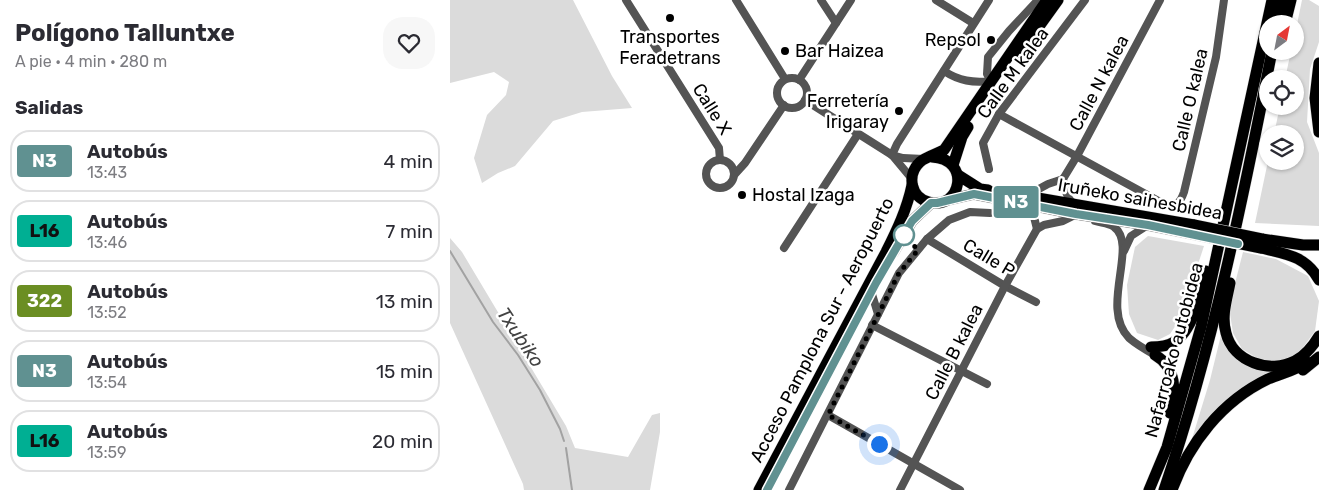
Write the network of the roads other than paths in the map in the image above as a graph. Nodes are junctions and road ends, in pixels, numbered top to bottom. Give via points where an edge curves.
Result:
1 (626, 0) edge
2 (736, 0) edge
3 (821, 0) edge
4 (851, 0) edge
5 (936, 0) edge
6 (989, 0) edge
7 (1038, 0) edge
8 (1047, 0) edge
9 (1058, 0) edge
10 (1086, 0) edge
11 (1160, 0) edge
12 (1224, 0) edge
13 (1266, 0) edge
14 (1272, 0) edge
15 (1282, 0) edge
16 (1291, 0) edge
17 (1279, 15) edge
18 (1287, 15) edge
19 (836, 23) junction
20 (973, 23) junction
21 (1319, 63) edge
22 (1256, 70) junction
23 (944, 71) junction
24 (785, 79) junction
25 (799, 80) junction
26 (991, 81) junction
27 (805, 100) junction
28 (784, 105) junction
29 (999, 114) junction
30 (1262, 115) edge
31 (1266, 115) edge
32 (1319, 132) edge
33 (858, 134) junction
34 (892, 155) junction
35 (1077, 156) junction
36 (929, 158) junction
37 (720, 160) junction
38 (989, 169) dead end
39 (955, 170) junction
40 (735, 174) junction
41 (1063, 179) junction
42 (912, 182) junction
43 (948, 200) junction
44 (1025, 200) junction
45 (931, 203) junction
46 (1077, 210) junction
47 (990, 213) dead end
48 (1224, 223) junction
49 (1148, 225) junction
50 (1037, 229) junction
51 (1193, 230) junction
52 (927, 239) junction
53 (1262, 243) junction
54 (1319, 245) edge
55 (784, 248) dead end
56 (1122, 256) junction
57 (1319, 264) edge
58 (1319, 279) edge
59 (1005, 286) junction
60 (871, 290) junction
61 (1036, 302) dead end
62 (878, 314) junction
63 (872, 325) junction
64 (1319, 336) edge
65 (1319, 350) edge
66 (1156, 354) junction
67 (1319, 357) edge
68 (961, 372) junction
69 (987, 384) dead end
70 (1253, 389) junction
71 (828, 415) junction
72 (1159, 463) junction
73 (914, 464) junction
74 (761, 489) edge
75 (789, 490) edge
76 (900, 490) edge
77 (960, 490) edge
78 (1149, 490) edge
79 (1164, 490) edge
80 (1172, 490) edge

1 - 37 street, Calle X via 719,148
2 - 24 street
3 - 19 street
4 - 19 street
5 - 20 street
6 - 20 street
7 - 26 street via 988,58 987,74
8 - 26 highway
9 - 39 highway via 962,137
10 - 29 street, Calle M kalea
11 - 35 street, Calle N kalea
12 - 35 street, Calle O kalea via 1216,57 1184,192 1177,205 1164,204
13 - 22 highway
14 - 22 highway
15 - 17 highway
16 - 18 highway
19 - 25 street
20 - 23 street
21 - 32 highway via 1315,98
22 - 48 highway, Nafarroako autobidea
23 - 26 street via 972,82
23 - 34 street
24 - 25 street
24 - 28 street via 777,95
25 - 27 street via 806,88
26 - 36 highway via 944,150
27 - 28 street via 793,107
27 - 33 street
28 - 40 street
29 - 35 street
29 - 38 street, Calle M kalea via 983,143
30 - 79 highway, Nafarroako autobidea via 1186,426
31 - 64 highway via 1226,302 1225,332 1230,344 1245,358 1273,366 1300,357
33 - 34 street
33 - 55 street
34 - 36 street
34 - 42 street
35 - 41 street, Calle N kalea
36 - 39 highway via 947,160
36 - 42 highway via 918,163
37 - 40 street via 730,164
37 - 40 street via 712,163 706,171 710,184 724,188 732,183
39 - 43 highway via 957,189
39 - 44 highway, Iruñeko saihesbidea via 980,189
41 - 44 street via 1048,184
41 - 46 street via 1067,195
42 - 45 highway via 919,197
42 - 74 highway, Acceso Pamplona Sur - Aeropuerto via 904,216
43 - 44 highway, Iruñeko saihesbidea via 974,194
43 - 45 highway
44 - 46 highway, Iruñeko saihesbidea
44 - 50 street
45 - 60 highway, Acceso Pamplona Sur - Aeropuerto via 912,221
46 - 49 highway, Iruñeko saihesbidea
46 - 50 street via 1063,221
46 - 51 highway, Iruñeko saihesbidea
46 - 56 street via 1114,227 1120,234
47 - 52 street via 970,212 949,220
48 - 66 highway via 1212,244 1192,319 1174,342
48 - 72 highway, Nafarroako autobidea via 1189,372 1167,447
49 - 51 highway, Iruñeko saihesbidea
49 - 56 street via 1131,236
50 - 59 street, Calle B kalea
51 - 53 highway, Iruñeko saihesbidea, bridge
52 - 59 street, Calle P
52 - 62 street via 899,273
53 - 54 highway, Iruñeko saihesbidea
53 - 58 highway, Iruñeko saihesbidea via 1303,261
56 - 66 street via 1117,295 1123,330 1136,343
57 - 58 highway
59 - 61 street, Calle P
59 - 68 street, Calle B kalea
60 - 62 street
60 - 74 highway, Acceso Pamplona Sur - Aeropuerto
62 - 63 street
63 - 68 street
63 - 71 street
65 - 70 highway via 1301,366
66 - 72 highway via 1170,369 1174,394 1160,444
67 - 70 highway via 1297,373
68 - 69 street
68 - 73 street, Calle B kalea
70 - 80 highway via 1233,400 1207,428 1191,451
71 - 73 street
71 - 75 street
72 - 78 highway, Nafarroako autobidea
73 - 76 street, Calle B kalea
73 - 77 street

